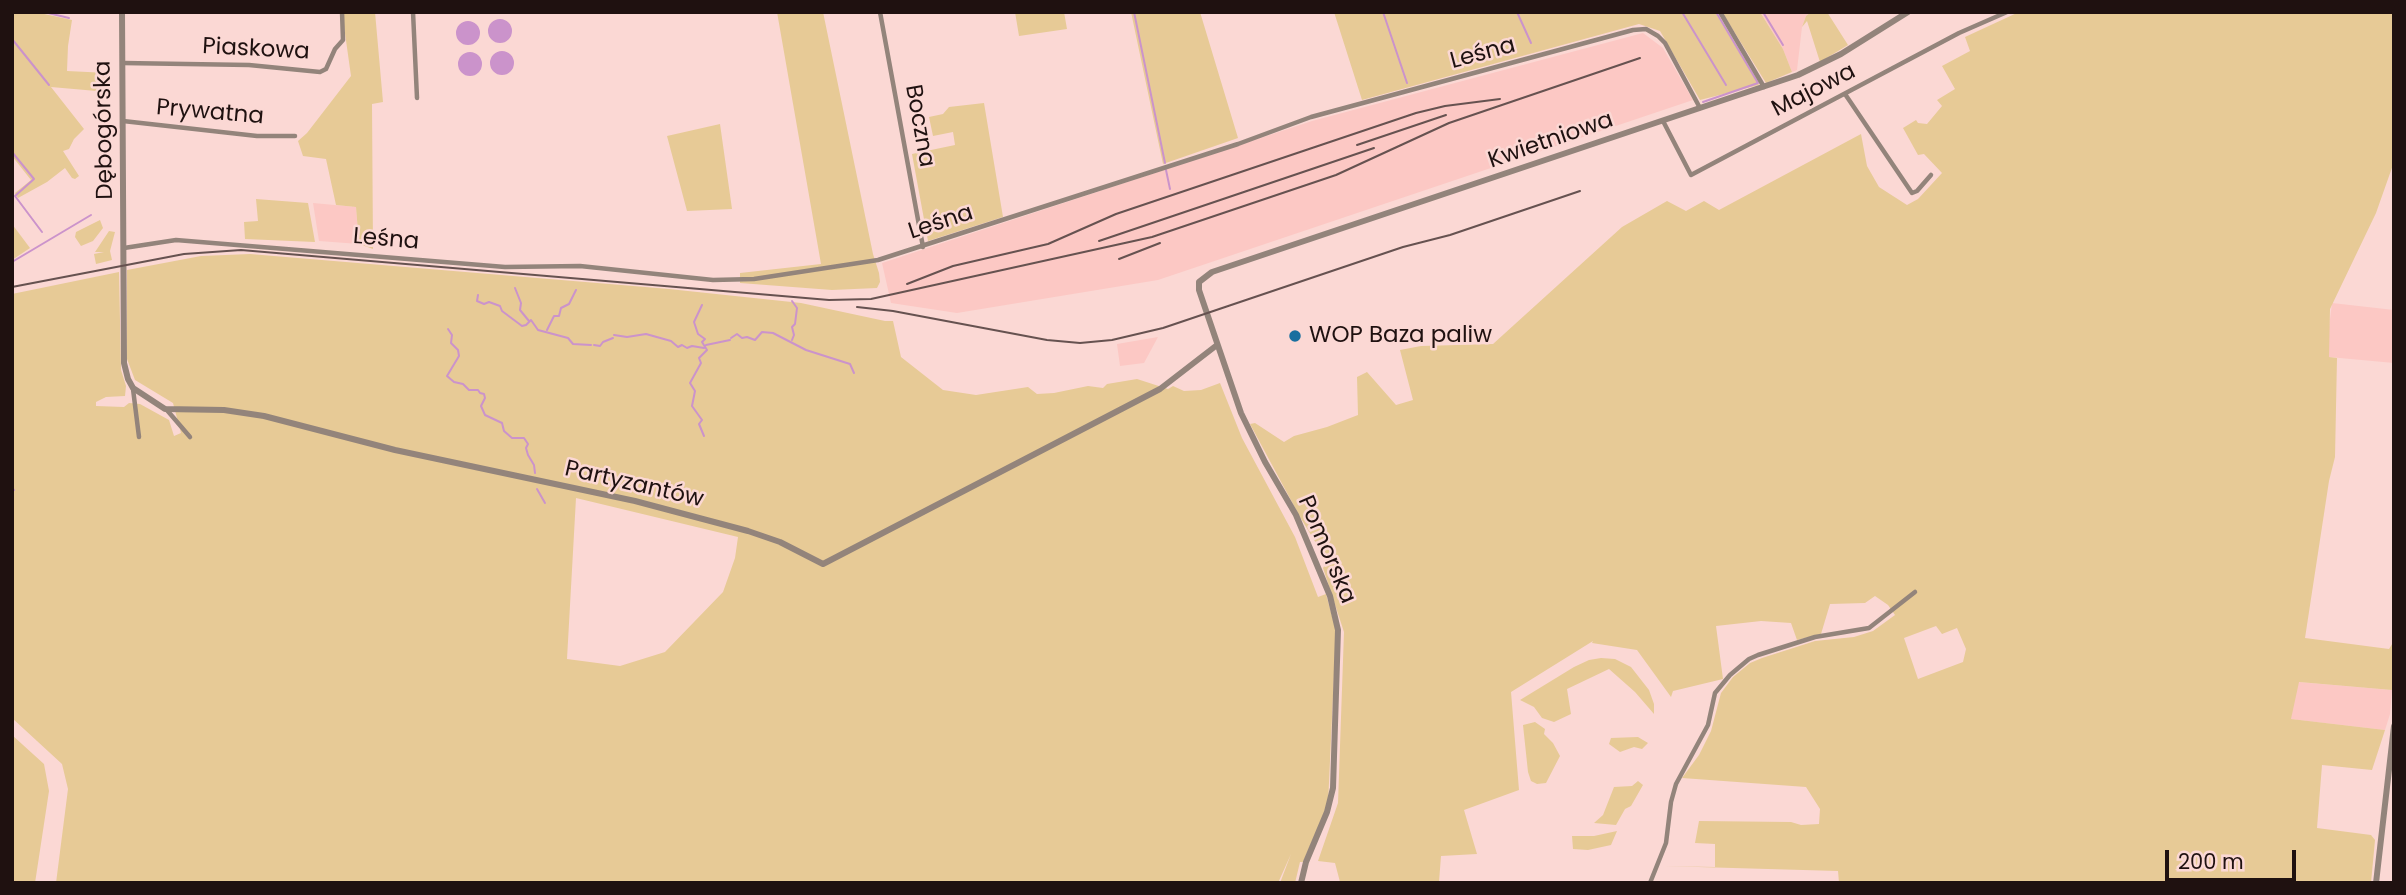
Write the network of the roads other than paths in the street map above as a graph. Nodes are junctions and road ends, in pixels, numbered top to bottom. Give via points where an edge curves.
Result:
1 (122, 12) edge
2 (342, 12) edge
3 (414, 12) edge
4 (880, 12) edge
5 (1720, 12) edge
6 (1908, 12) edge
7 (2007, 12) edge
8 (122, 63) junction
9 (1764, 86) junction
10 (1845, 94) junction
11 (417, 98) dead end
12 (1700, 108) junction
13 (122, 121) junction
14 (1663, 121) junction
15 (295, 136) dead end
16 (1931, 175) dead end
17 (923, 247) junction
18 (124, 248) junction
19 (1199, 285) joint
20 (1217, 345) junction
21 (133, 388) junction
22 (165, 409) junction
23 (139, 437) dead end
24 (190, 437) dead end
25 (1915, 592) dead end
26 (2394, 726) edge
27 (1301, 883) edge
28 (1650, 883) edge
29 (2376, 883) edge

1 - 8 street, Dębogórska
2 - 8 street, Piaskowa via 343,40 320,72 249,65
3 - 11 street
4 - 17 street, Boczna
5 - 9 street
6 - 9 street, Kwietniowa via 1823,63
7 - 10 street, Majowa
8 - 13 street, Dębogórska
9 - 12 street, Kwietniowa
10 - 14 street, Majowa via 1691,175
10 - 16 street via 1912,192
12 - 14 street, Kwietniowa
12 - 17 street, Leśna via 1665,43 1646,29 1633,30 1311,117
13 - 15 street, Prywatna
13 - 18 street, Dębogórska
14 - 19 street, Kwietniowa via 1212,272
17 - 18 street, Leśna via 878,260 727,281 614,268 505,267 176,240
18 - 21 street via 124,363
19 - 20 street, Pomorska
20 - 22 street, Partyzantów via 1160,388 823,565 748,531 635,501 395,450 264,416
20 - 27 street, Pomorska via 1241,413 1296,516 1337,622 1333,788
21 - 22 street
21 - 23 street
22 - 24 street
25 - 28 street via 1869,628 1815,637 1758,655 1730,675 1715,693 1701,741 1679,774 1665,843
26 - 29 street

